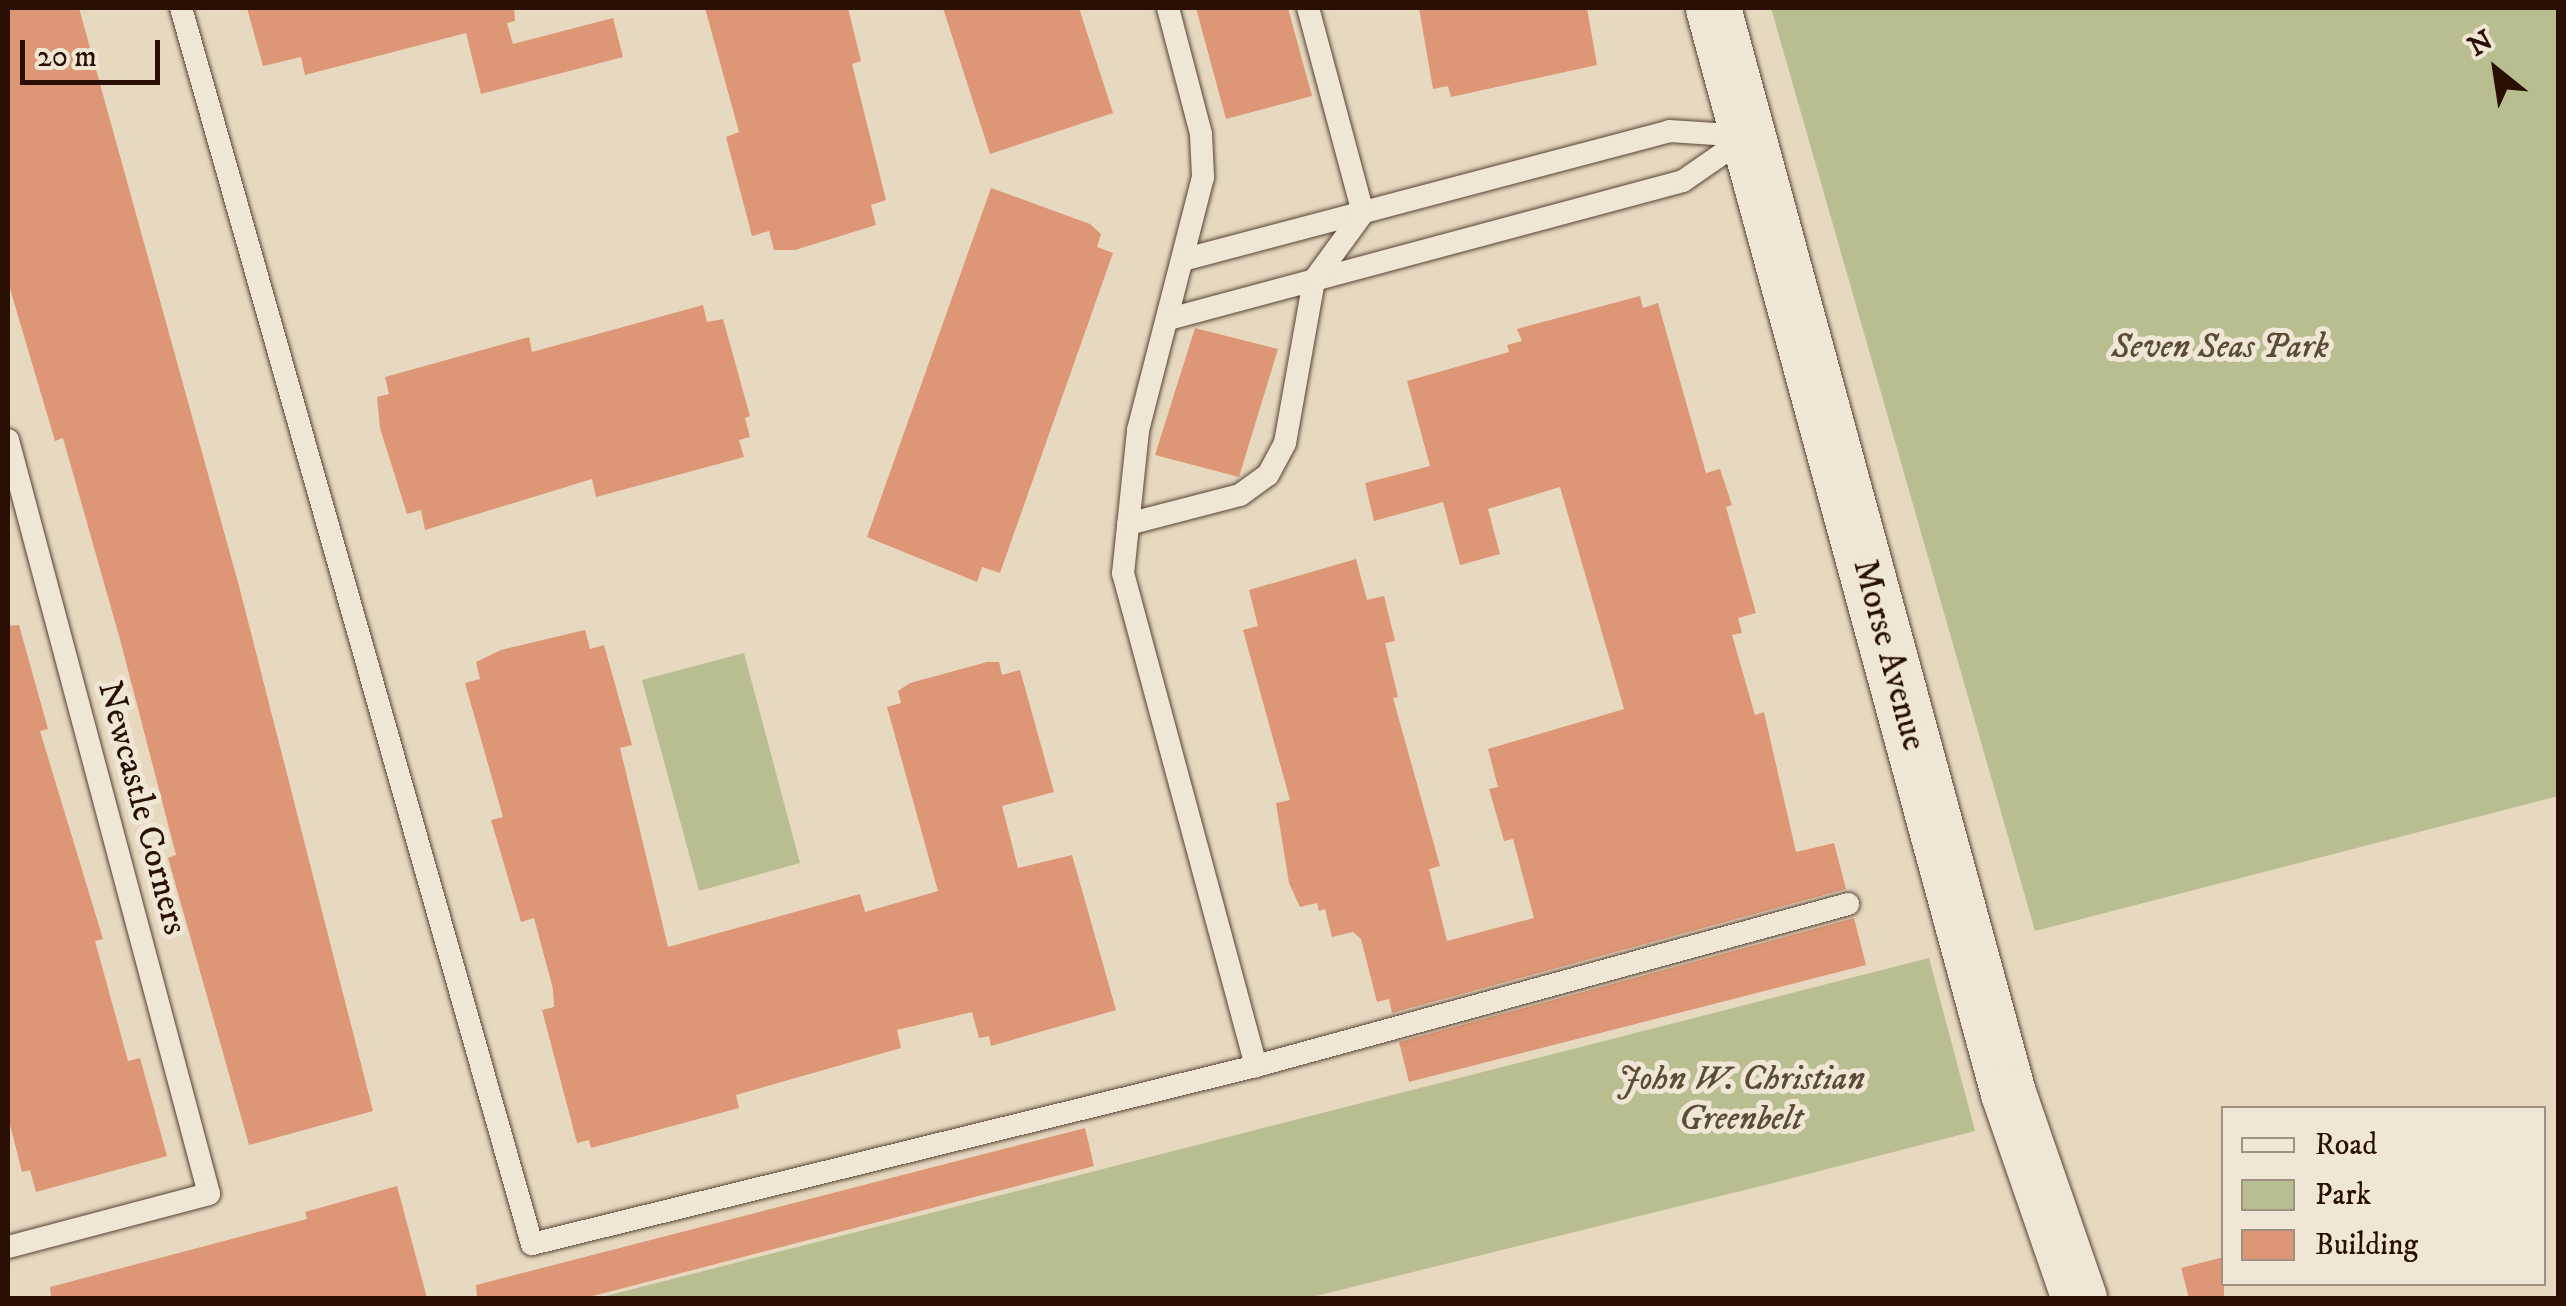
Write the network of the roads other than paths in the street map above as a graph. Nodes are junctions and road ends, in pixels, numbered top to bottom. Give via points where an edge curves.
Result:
1 (181, 8) edge
2 (1168, 8) edge
3 (1308, 8) edge
4 (1713, 8) edge
5 (1748, 136) junction
6 (1362, 213) junction
7 (1186, 259) junction
8 (1314, 280) junction
9 (1169, 319) junction
10 (8, 440) edge
11 (1128, 524) junction
12 (1848, 904) dead end
13 (1256, 1066) junction
14 (8, 1248) edge
15 (2079, 1298) edge

1 - 13 lane via 532,1244
2 - 7 lane via 1201,134 1203,177
3 - 6 lane
4 - 5 street, Morse Avenue
5 - 6 lane via 1669,131
5 - 8 lane via 1683,181
5 - 15 street, Morse Avenue via 2008,1093
6 - 7 lane
6 - 8 lane
7 - 9 lane
8 - 9 lane
8 - 11 lane via 1285,443 1268,475 1225,500
9 - 11 lane via 1138,432
10 - 14 lane, Newcastle Corners via 209,1194
11 - 13 lane via 1123,573
12 - 13 lane

